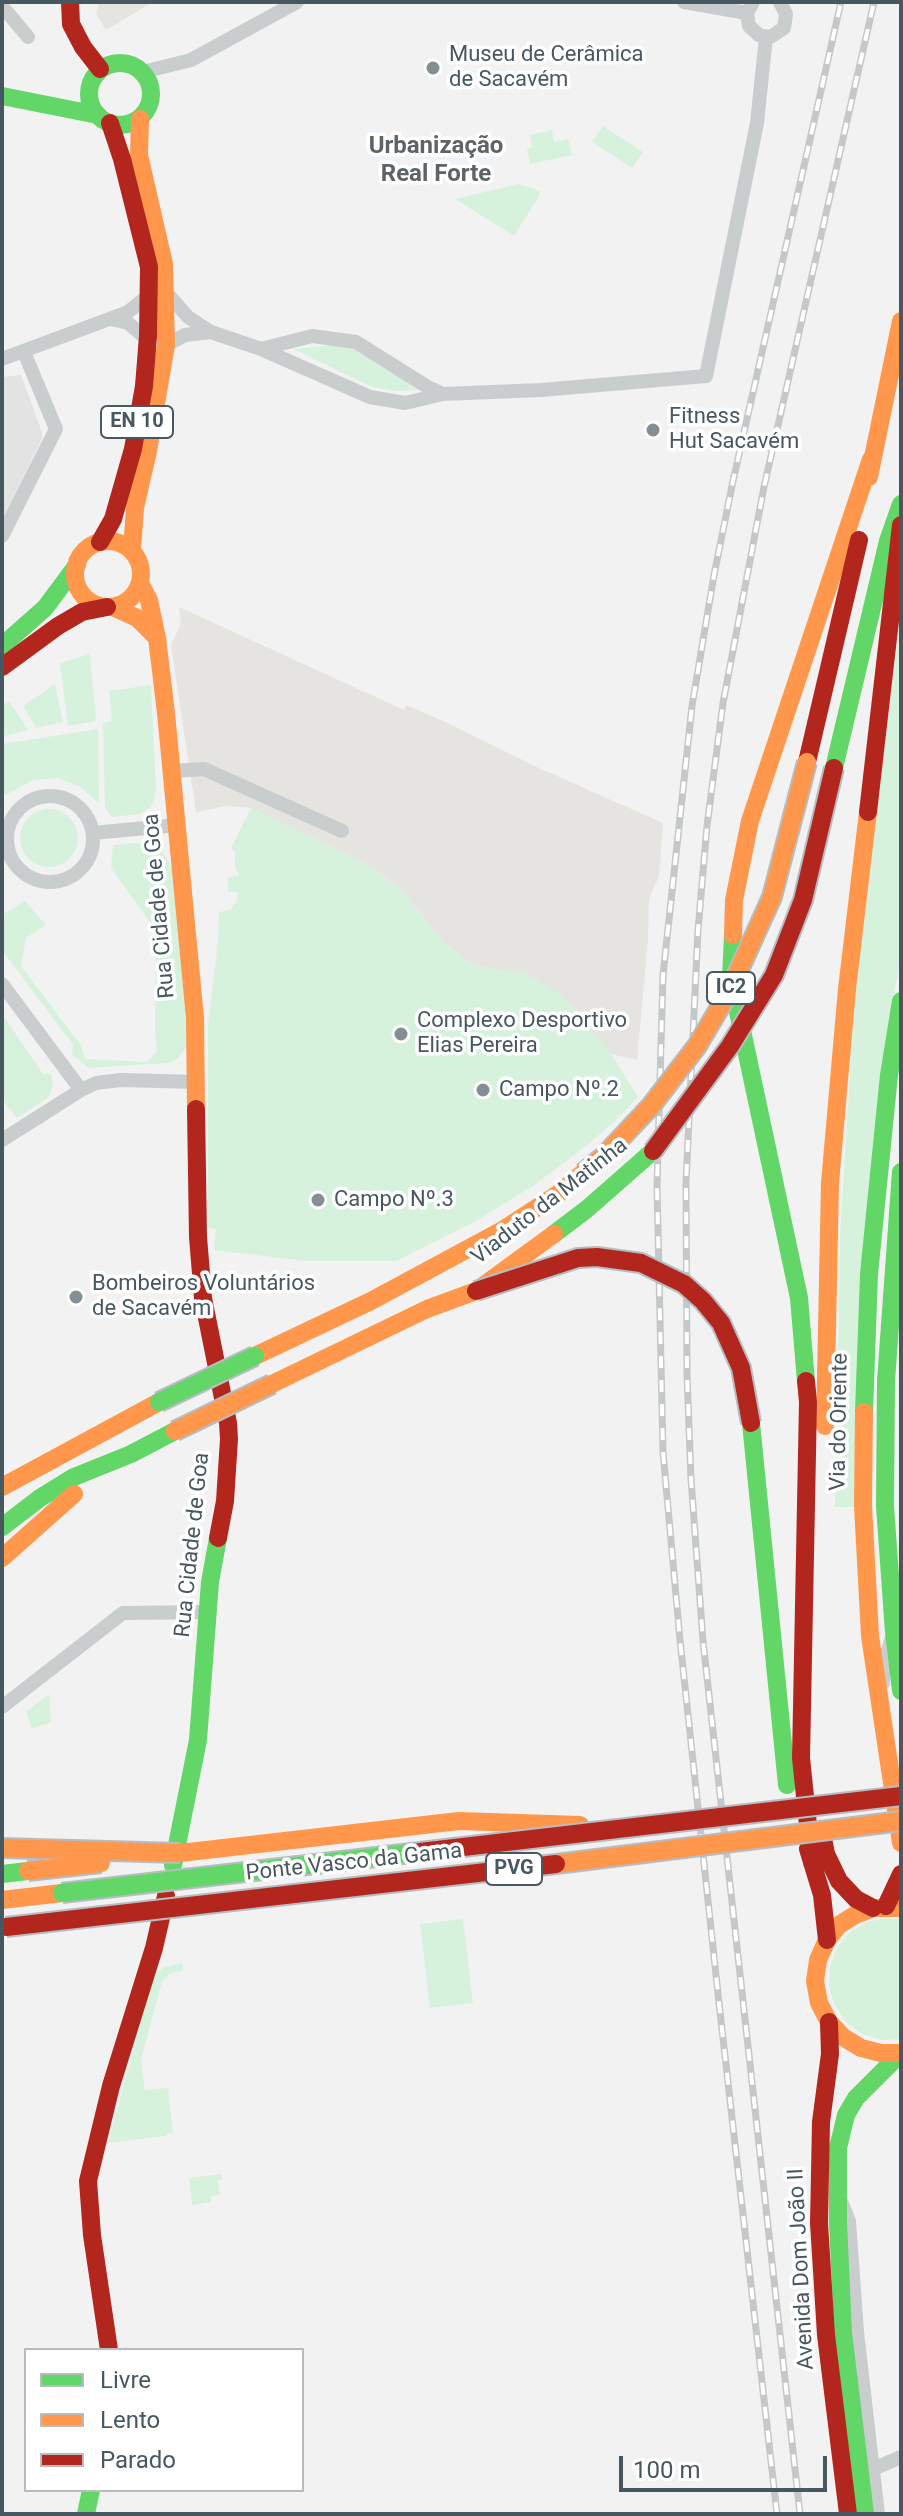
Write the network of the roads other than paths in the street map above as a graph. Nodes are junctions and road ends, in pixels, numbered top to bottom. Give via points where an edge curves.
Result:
1 (70, 2) edge
2 (297, 2) edge
3 (684, 2) edge
4 (780, 2) edge
5 (2, 6) edge
6 (750, 8) edge
7 (28, 37) dead end
8 (766, 37) junction
9 (100, 69) junction
10 (143, 72) junction
11 (2, 96) edge
12 (104, 119) junction
13 (140, 119) junction
14 (157, 294) junction
15 (110, 319) junction
16 (901, 321) edge
17 (211, 332) junction
18 (148, 340) junction
19 (166, 345) junction
20 (261, 349) junction
21 (24, 352) junction
22 (2, 359) edge
23 (443, 394) junction
24 (871, 459) junction
25 (901, 504) edge
26 (901, 525) edge
27 (2, 536) edge
28 (100, 542) junction
29 (132, 550) junction
30 (77, 565) junction
31 (141, 585) junction
32 (110, 607) junction
33 (157, 638) junction
34 (2, 646) edge
35 (2, 667) edge
36 (172, 771) junction
37 (177, 825) junction
38 (342, 831) dead end
39 (93, 833) junction
40 (4, 846) edge
41 (2, 984) edge
42 (901, 1001) edge
43 (198, 1082) junction
44 (81, 1090) junction
45 (2, 1140) edge
46 (901, 1172) edge
47 (869, 1274) junction
48 (476, 1291) junction
49 (895, 1322) edge
50 (864, 1365) junction
51 (131, 1454) junction
52 (39, 1468) junction
53 (2, 1487) edge
54 (2, 1501) edge
55 (2, 1527) edge
56 (865, 1539) junction
57 (2, 1558) edge
58 (208, 1612) junction
59 (898, 1631) edge
60 (901, 1691) edge
61 (2, 1707) edge
62 (883, 1728) junction
63 (901, 1796) edge
64 (901, 1821) edge
65 (636, 1827) junction
66 (901, 1843) edge
67 (2, 1848) edge
68 (180, 1853) junction
69 (812, 1863) junction
70 (2, 1874) edge
71 (901, 1874) edge
72 (2, 1900) edge
73 (887, 1907) edge
74 (3, 1927) edge
75 (827, 1940) junction
76 (829, 2022) junction
77 (901, 2053) edge
78 (837, 2191) junction
79 (109, 2348) edge
80 (901, 2457) edge
81 (873, 2469) junction
82 (91, 2492) edge
83 (86, 2514) edge
84 (848, 2514) edge
85 (865, 2514) edge
86 (878, 2514) edge

1 - 9 main road via 71,24
2 - 10 street via 191,60
3 - 6 street
4 - 8 street via 786,14 784,28
5 - 7 street
6 - 8 street via 749,26
8 - 23 street via 757,123 706,376
9 - 10 main road via 122,62
9 - 12 main road, EN 10 via 89,94 91,106
10 - 13 main road, EN 10 via 151,98
11 - 12 main road
12 - 13 main road via 127,124
12 - 14 main road, EN 10 via 122,159
13 - 14 main road, EN 10 via 139,155 164,264
14 - 15 street
14 - 17 street
14 - 18 main road, EN 10
14 - 19 main road, EN 10
15 - 18 street via 128,323
15 - 21 street
16 - 24 main road, IC2
17 - 19 street via 185,335
17 - 20 street
18 - 28 main road, EN 10 via 133,449 113,519
19 - 29 main road, EN 10
20 - 23 street via 370,397 405,403
20 - 23 street via 312,336 356,342
21 - 22 street
21 - 27 street via 56,429
24 - 52 main road, Viaduto da Matinha / IC2, bridge via 859,539 772,897 729,992 697,1046 651,1106 604,1156 501,1231
24 - 69 main road via 750,821 734,900 731,979 799,1298 808,1402 801,1758
25 - 48 main road, Viaduto da Matinha / IC2, bridge via 803,900 774,975 653,1151 578,1216
26 - 73 main road via 830,1183 818,1740 824,1848 844,1888 856,1899
28 - 29 main road via 117,542
28 - 30 main road, EN 10 via 85,551
29 - 31 main road, EN 10 via 140,564
30 - 32 main road via 81,593
30 - 34 main road, EN 10 via 45,608
31 - 32 main road via 129,600
31 - 33 main road, Rua Cidade de Goa
32 - 33 main road via 137,618
32 - 35 main road via 82,612
33 - 36 main road, Rua Cidade de Goa
36 - 37 main road, Rua Cidade de Goa
36 - 38 street via 204,769
37 - 39 street
37 - 43 main road, Rua Cidade de Goa
39 - 40 street via 88,860 69,878 56,882 29,877
39 - 40 street via 81,809 44,796 19,808
41 - 44 street
42 - 47 main road, Via do Oriente
43 - 44 street via 108,1081
43 - 58 main road, Rua Cidade de Goa via 203,1298 229,1439
44 - 45 street
46 - 49 main road, Via do Oriente
47 - 49 main road
47 - 50 main road, Via do Oriente
48 - 51 main road, Viaduto da Matinha / IC2, bridge via 427,1309
48 - 69 main road, bridge via 557,1263 607,1258 641,1263 684,1284 721,1323 741,1368 751,1423 786,1782
49 - 50 main road
49 - 59 main road, Via do Oriente via 886,1381 885,1506
50 - 56 main road, Via do Oriente
51 - 55 main road, IC2 via 74,1477
51 - 57 main road via 59,1505
52 - 53 main road
52 - 54 main road, IC2
56 - 59 main road via 878,1606
56 - 62 main road, Via do Oriente via 870,1636
58 - 61 street via 123,1613
58 - 79 main road, Rua Cidade de Goa via 198,1740 188,1794 154,1948 88,2181
59 - 60 main road, Via do Oriente
59 - 62 street via 883,1667
62 - 66 main road, Via do Oriente
63 - 65 main road, Ponte Vasco da Gama / PVG, bridge
64 - 74 main road, Ponte Vasco da Gama / PVG, bridge
65 - 68 main road, bridge via 459,1821
65 - 72 main road, Ponte Vasco da Gama / PVG, bridge
67 - 68 main road, bridge
68 - 70 main road, bridge
69 - 75 main road via 824,1903
71 - 73 main road
73 - 75 main road via 855,1915
75 - 76 main road via 815,1981
76 - 77 main road via 861,2048
76 - 84 main road, Avenida Dom João II via 819,2223 826,2335
77 - 78 main road, Avenida Dom João II via 846,2115 838,2148
78 - 81 street via 849,2221
78 - 85 main road, Avenida Dom João II via 843,2333
80 - 81 street
81 - 86 street
82 - 83 main road

